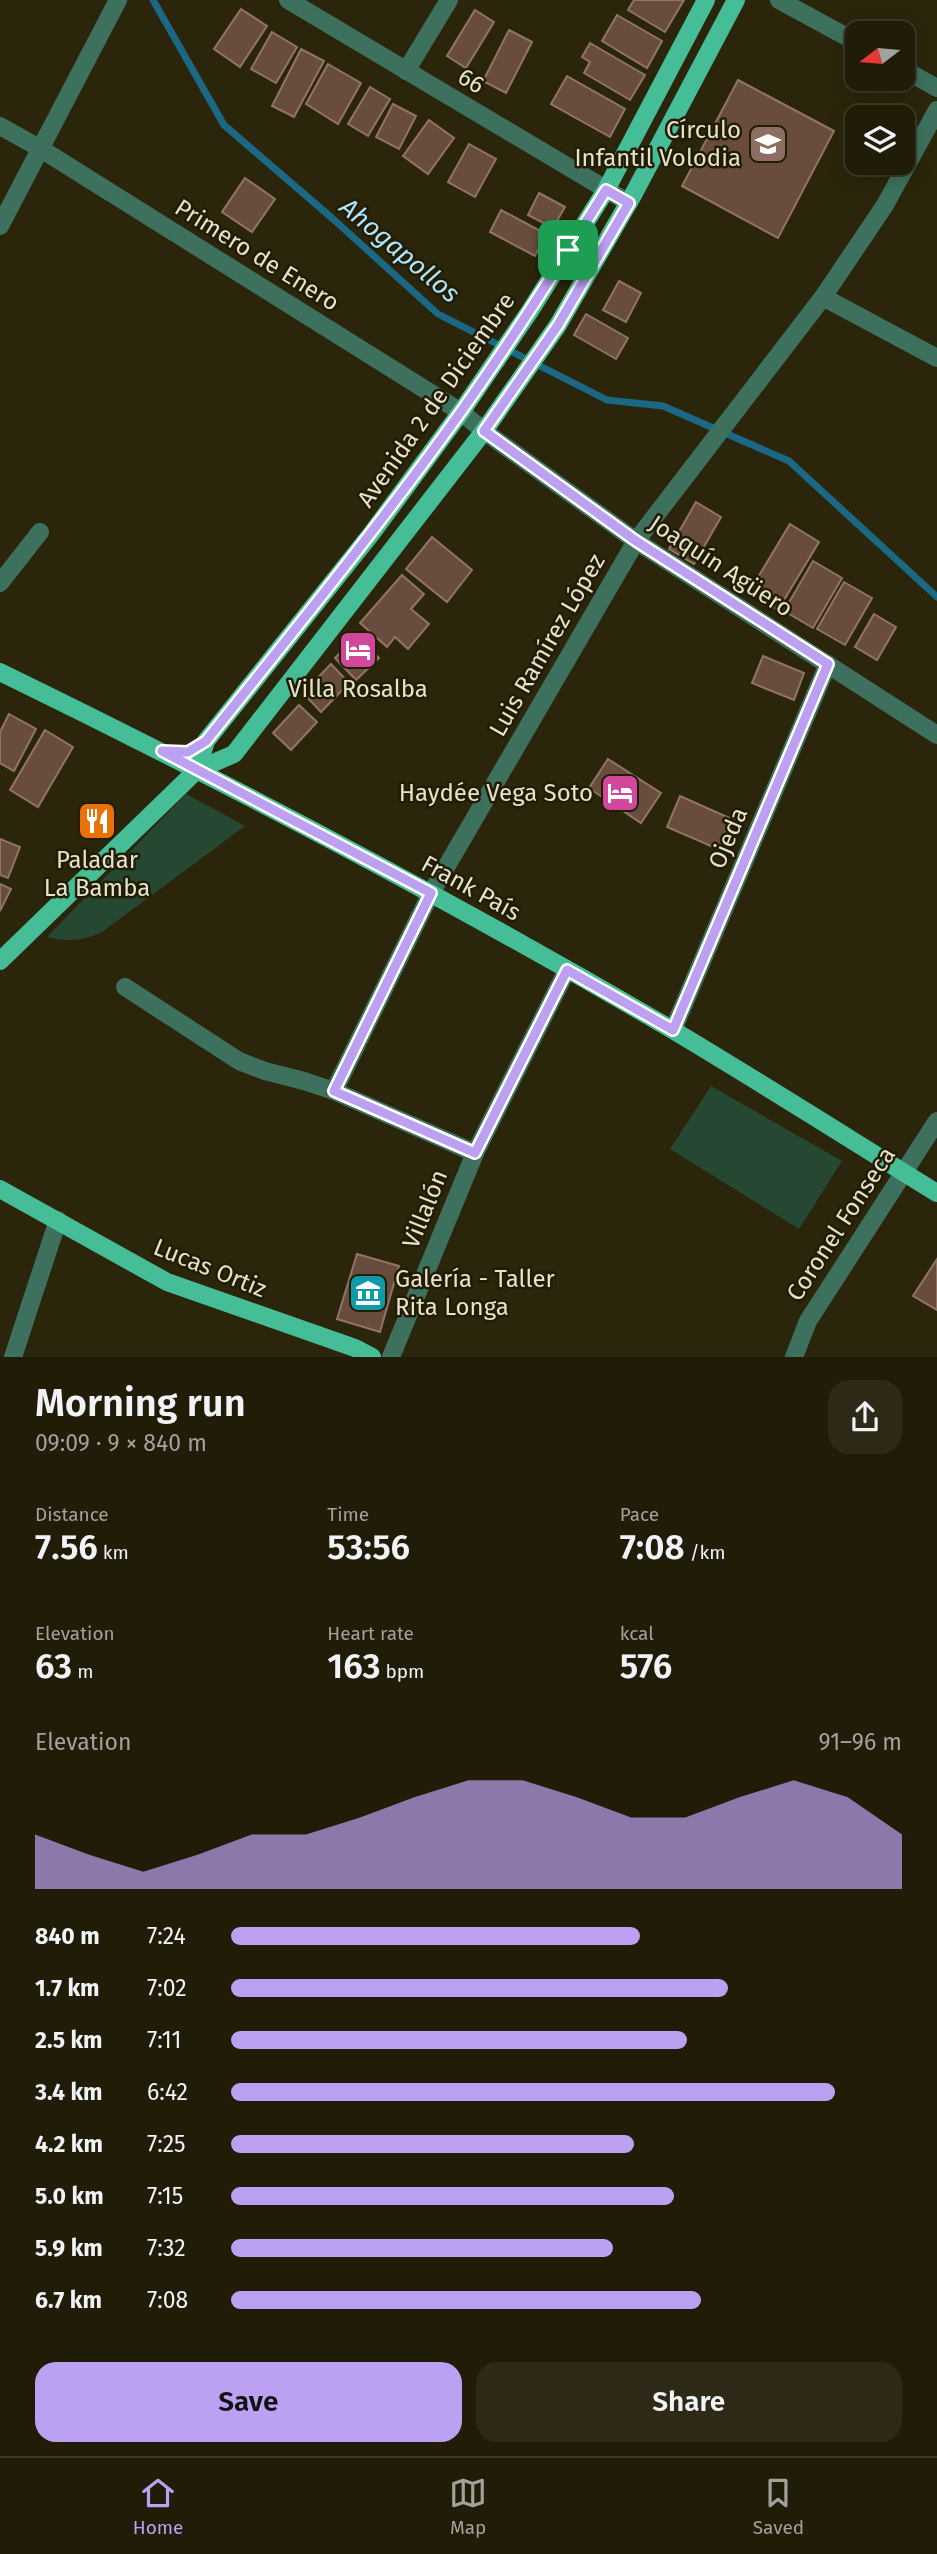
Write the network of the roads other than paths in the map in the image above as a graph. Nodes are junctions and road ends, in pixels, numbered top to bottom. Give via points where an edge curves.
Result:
1 (118, 0) edge
2 (288, 0) edge
3 (449, 0) edge
4 (706, 0) edge
5 (736, 0) edge
6 (779, 0) edge
7 (845, 36) edge
8 (406, 71) junction
9 (915, 76) edge
10 (937, 88) edge
11 (937, 110) edge
12 (0, 126) edge
13 (41, 149) junction
14 (606, 190) junction
15 (629, 203) junction
16 (0, 226) edge
17 (823, 297) junction
18 (937, 358) edge
19 (465, 405) junction
20 (489, 424) junction
21 (40, 532) dead end
22 (636, 541) junction
23 (0, 583) edge
24 (828, 664) junction
25 (0, 672) edge
26 (937, 735) edge
27 (206, 741) junction
28 (162, 751) junction
29 (234, 754) junction
30 (197, 770) junction
31 (233, 788) junction
32 (431, 893) junction
33 (0, 961) edge
34 (567, 970) junction
35 (125, 987) dead end
36 (673, 1030) junction
37 (334, 1091) junction
38 (937, 1121) edge
39 (475, 1153) junction
40 (903, 1172) junction
41 (0, 1188) edge
42 (937, 1193) edge
43 (58, 1220) junction
44 (13, 1357) edge
45 (372, 1357) edge
46 (391, 1357) edge
47 (794, 1357) edge

1 - 13 street
2 - 8 street, 66
3 - 8 street
4 - 14 main road, Avenida 2 de Diciembre
5 - 15 main road, Avenida 2 de Diciembre
6 - 7 street
8 - 14 street, 66
9 - 10 street
11 - 17 street, Luis Ramírez López via 886,205
12 - 13 street, Primero de Enero
13 - 16 street
13 - 19 street, Primero de Enero
14 - 15 street, 66
14 - 19 main road, Avenida 2 de Diciembre
15 - 20 main road, Avenida 2 de Diciembre via 558,325
17 - 18 street
17 - 22 street, Luis Ramírez López
19 - 20 street, Primero de Enero
19 - 27 main road, Avenida 2 de Diciembre via 372,533
20 - 22 street, Joaquín Agüero
20 - 29 main road, Avenida 2 de Diciembre
21 - 23 street
22 - 24 street, Joaquín Agüero
22 - 32 street, Luis Ramírez López
24 - 26 street, Joaquín Agüero
24 - 36 street, Ojeda
25 - 28 main road, Frank País
27 - 28 main road via 188,752
27 - 30 main road, Avenida 2 de Diciembre
28 - 30 main road, Frank País
29 - 30 main road, Avenida 2 de Diciembre
29 - 31 main road
30 - 31 main road, Frank País
30 - 33 main road, Avenida 2 de Diciembre
31 - 32 main road, Frank País
32 - 34 main road, Frank País
32 - 37 street, Luis Ramírez López
34 - 36 main road, Frank País
34 - 39 street, Villalón
35 - 37 street via 239,1061
36 - 40 main road, Frank País
37 - 39 street
38 - 40 street, Coronel Fonseca
39 - 46 street, Villalón
40 - 42 main road, Frank País
40 - 47 street, Coronel Fonseca via 808,1321
41 - 43 main road, Lucas Ortiz
43 - 44 street
43 - 45 main road, Lucas Ortiz via 167,1282

